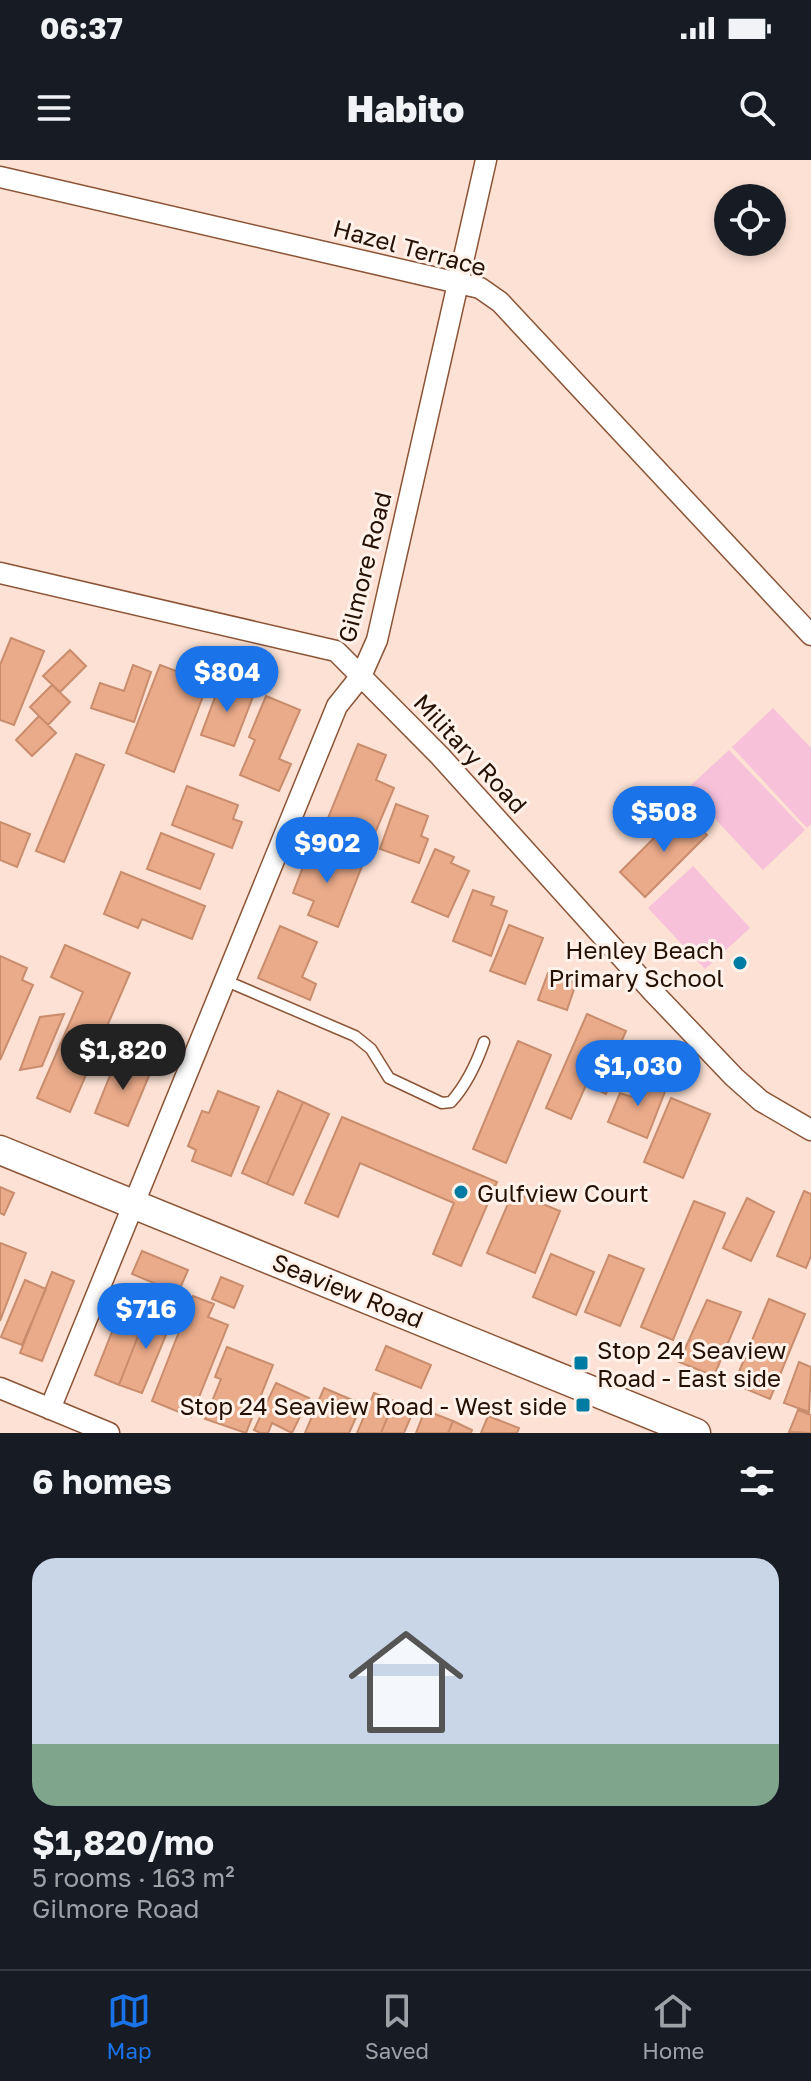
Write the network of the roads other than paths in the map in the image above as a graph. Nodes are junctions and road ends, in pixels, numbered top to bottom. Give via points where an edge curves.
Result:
1 (486, 160) edge
2 (0, 177) edge
3 (456, 281) junction
4 (0, 573) edge
5 (811, 635) edge
6 (361, 676) junction
7 (224, 980) junction
8 (484, 1042) dead end
9 (811, 1130) edge
10 (0, 1150) edge
11 (132, 1202) junction
12 (0, 1388) edge
13 (50, 1409) junction
14 (109, 1433) edge
15 (696, 1433) edge

1 - 3 street, Gilmore Road
2 - 3 street, Hazel Terrace
3 - 5 street, Hazel Terrace via 480,288 500,302
3 - 6 street, Gilmore Road via 377,640
4 - 6 street, Military Road via 291,638 336,651
6 - 7 street, Gilmore Road via 337,706
6 - 9 street, Military Road via 734,1077 761,1101
7 - 8 lane via 355,1036 371,1049 389,1078 442,1103 451,1102 460,1091
7 - 11 street, Gilmore Road
10 - 11 main road, Seaview Road
11 - 13 street, Gilmore Road
11 - 15 main road, Seaview Road
12 - 13 street
13 - 14 street

